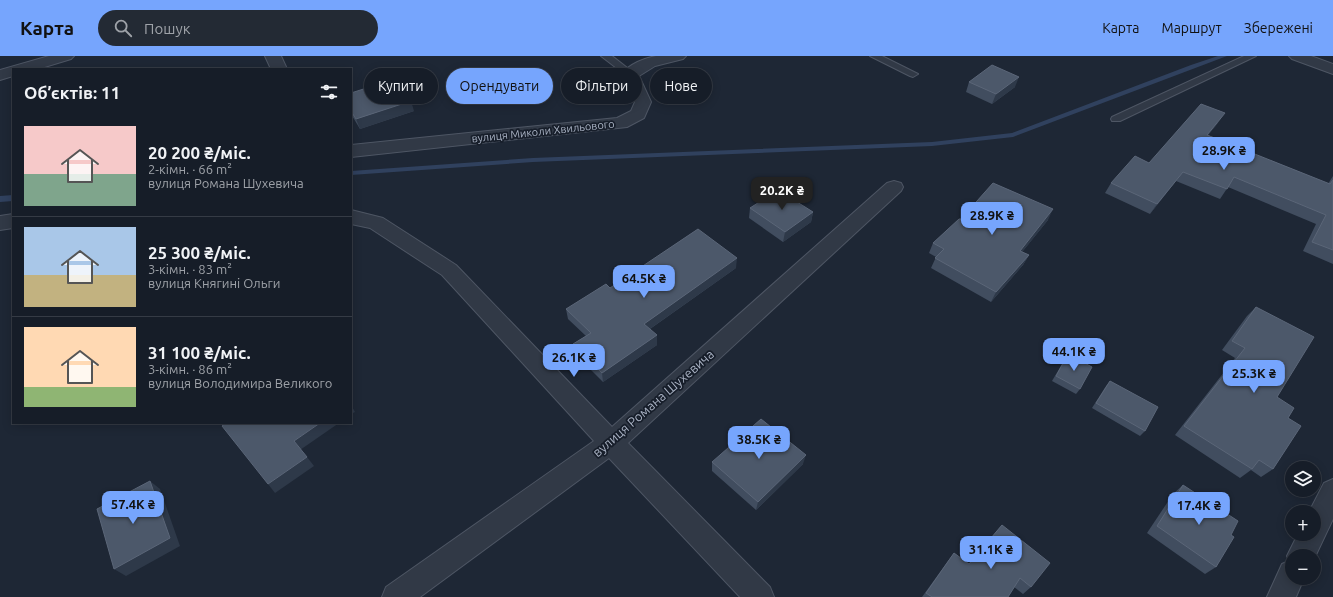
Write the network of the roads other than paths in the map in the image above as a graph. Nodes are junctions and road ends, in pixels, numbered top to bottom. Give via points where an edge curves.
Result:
1 (66, 56) edge
2 (273, 56) edge
3 (606, 56) edge
4 (678, 56) edge
5 (875, 56) edge
6 (1251, 56) edge
7 (1297, 56) edge
8 (24, 68) edge
9 (279, 68) edge
10 (622, 68) edge
11 (640, 68) edge
12 (1333, 69) edge
13 (12, 71) edge
14 (913, 74) dead end
15 (0, 75) edge
16 (642, 100) edge
17 (1116, 119) dead end
18 (352, 151) edge
19 (894, 188) dead end
20 (352, 217) edge
21 (12, 221) edge
22 (0, 223) edge
23 (611, 443) junction
24 (1333, 491) edge
25 (1321, 516) edge
26 (1287, 585) edge
27 (396, 597) edge
28 (760, 597) edge
29 (1281, 597) edge

1 - 8 street
2 - 9 street
3 - 10 lane
4 - 11 street via 650,62
5 - 14 lane
6 - 17 lane
7 - 12 street
13 - 15 street
16 - 18 street, вулиця Миколи Хвильового via 638,114 621,123
19 - 23 street, вулиця Романа Шухевича
20 - 23 street via 376,223 449,270
21 - 22 street
23 - 27 street, вулиця Романа Шухевича
23 - 28 street
24 - 25 street
26 - 29 street

